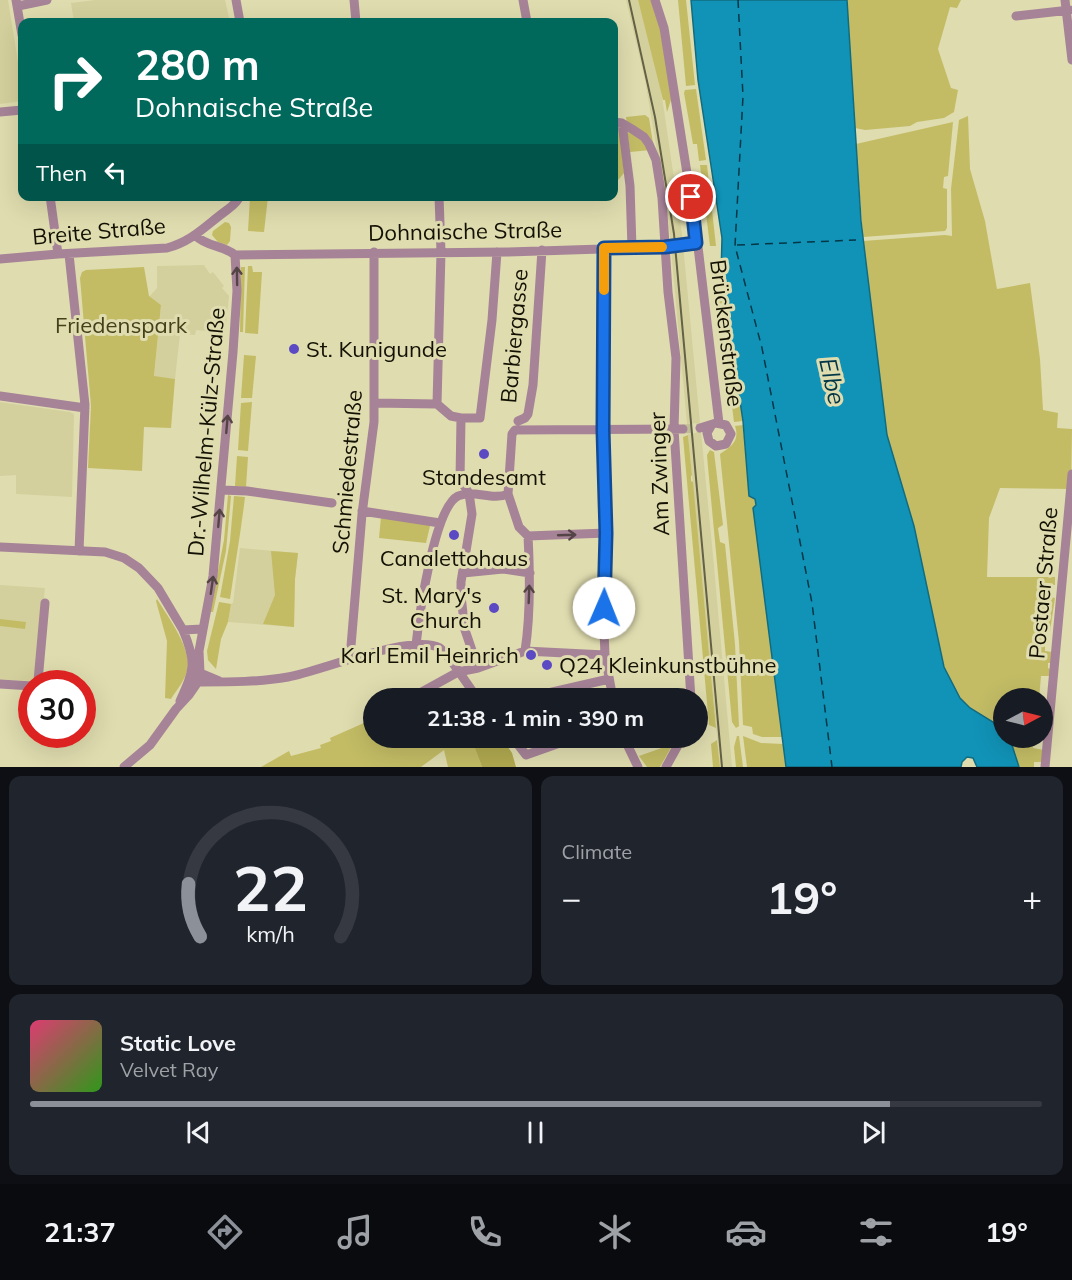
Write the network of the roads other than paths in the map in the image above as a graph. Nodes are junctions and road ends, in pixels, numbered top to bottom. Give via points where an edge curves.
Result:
1 (47, 0) edge
2 (236, 0) edge
3 (354, 0) edge
4 (523, 0) edge
5 (655, 0) edge
6 (17, 3) edge
7 (1068, 6) edge
8 (1016, 16) dead end
9 (19, 18) edge
10 (239, 18) edge
11 (356, 18) edge
12 (526, 18) edge
13 (1072, 60) edge
14 (18, 110) edge
15 (0, 112) edge
16 (618, 123) edge
17 (51, 201) edge
18 (230, 201) edge
19 (237, 201) edge
20 (439, 201) edge
21 (226, 210) junction
22 (196, 236) junction
23 (696, 243) junction
24 (665, 247) junction
25 (604, 248) junction
26 (632, 248) junction
27 (542, 250) junction
28 (375, 252) junction
29 (441, 252) junction
30 (497, 252) junction
31 (58, 254) junction
32 (69, 254) junction
33 (235, 255) junction
34 (0, 259) edge
35 (0, 396) edge
36 (374, 402) junction
37 (437, 404) junction
38 (85, 408) junction
39 (461, 418) junction
40 (518, 425) junction
41 (700, 428) dead end
42 (679, 429) junction
43 (603, 430) junction
44 (1072, 474) edge
45 (221, 490) junction
46 (469, 493) junction
47 (508, 494) junction
48 (332, 503) dead end
49 (362, 513) junction
50 (440, 522) junction
51 (606, 533) junction
52 (528, 536) junction
53 (0, 547) edge
54 (79, 551) junction
55 (463, 573) junction
56 (530, 573) junction
57 (45, 603) dead end
58 (202, 629) junction
59 (183, 630) junction
60 (416, 645) junction
61 (525, 651) junction
62 (196, 653) junction
63 (605, 655) junction
64 (350, 658) junction
65 (455, 668) junction
66 (478, 668) junction
67 (39, 670) edge
68 (197, 676) junction
69 (609, 679) junction
70 (0, 684) edge
71 (18, 684) edge
72 (425, 688) edge
73 (470, 688) edge
74 (570, 688) edge
75 (611, 688) edge
76 (691, 688) edge
77 (521, 748) edge
78 (545, 748) edge
79 (629, 748) edge
80 (676, 748) edge
81 (127, 766) edge
82 (638, 767) edge
83 (666, 767) edge
84 (1045, 767) edge

1 - 6 street
2 - 10 street
3 - 11 street
4 - 12 street
5 - 23 street, Brückenstraße via 664,28
6 - 9 street
7 - 8 street
7 - 13 street
14 - 15 street
16 - 24 street, Am Zwinger via 644,137 654,152
16 - 26 street via 630,186
17 - 31 street
18 - 21 street
19 - 21 street, Breite Straße
20 - 29 street
21 - 22 street, Breite Straße
22 - 32 street, Breite Straße via 167,248
22 - 33 street via 202,243
23 - 24 street, Dohnaische Straße
23 - 41 street, Brückenstraße via 715,424
24 - 26 street, Dohnaische Straße
24 - 42 street, Am Zwinger
25 - 26 street, Dohnaische Straße
25 - 27 street, Dohnaische Straße
25 - 43 street
27 - 30 street, Dohnaische Straße
27 - 40 street, Barbiergasse via 530,408
28 - 29 street, Dohnaische Straße
28 - 33 street, Dohnaische Straße
28 - 36 street, Schmiedestraße
29 - 30 street, Dohnaische Straße
29 - 37 street
30 - 39 street via 480,418
31 - 32 street, Breite Straße
31 - 34 street, Breite Straße
32 - 38 street
45 -> 33 street, Dr.-Wilhelm-Külz-Straße via 237,291
35 - 38 street
36 - 37 street
36 - 49 street, Schmiedestraße
37 - 39 street via 451,416
38 - 54 street
39 - 46 street via 460,480
40 - 43 street
40 - 47 street, Barbiergasse via 512,434
42 - 43 street
42 - 76 street, Am Zwinger
43 - 51 street
44 - 84 street, Postaer Straße
45 - 48 street via 247,490
58 -> 45 street, Dr.-Wilhelm-Külz-Straße via 213,576
46 - 47 street
46 - 50 street via 450,502
46 - 55 street via 472,514
47 - 52 street via 519,526
49 - 50 street
49 - 64 street, Schmiedestraße
50 - 60 street
52 -> 51 street
51 - 63 street
52 - 56 street
53 - 54 street
54 - 59 street via 105,552 139,568 158,588
55 - 56 street via 503,568
55 - 66 street via 465,630
61 -> 56 street
57 - 67 street
58 - 59 street
58 - 62 street, Dr.-Wilhelm-Külz-Straße
59 - 62 street
60 - 64 street
60 - 65 street via 439,647
61 - 63 street
61 - 66 street
62 - 68 street
63 - 69 street
64 - 68 street via 290,676 252,681
65 - 66 street
65 - 72 street
65 - 73 street
68 - 81 street via 150,745
69 - 74 street
69 - 75 street
70 - 71 street
77 - 78 street via 526,755
79 - 82 street
80 - 83 street

